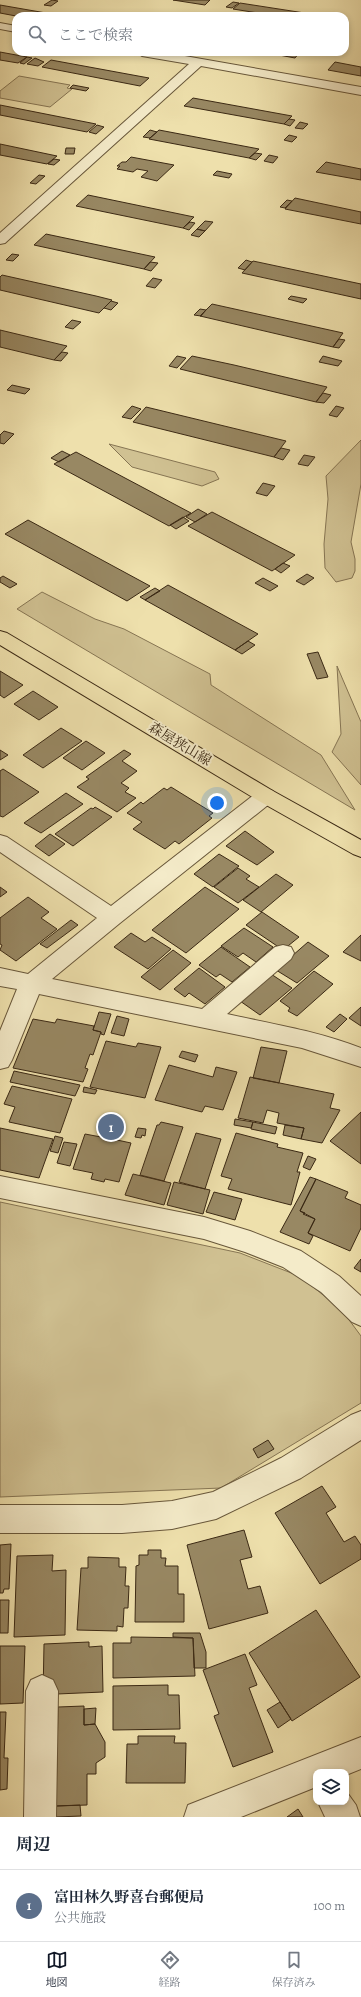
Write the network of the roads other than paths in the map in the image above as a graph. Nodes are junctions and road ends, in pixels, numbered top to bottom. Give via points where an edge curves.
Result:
1 (0, 26) edge
2 (12, 28) edge
3 (164, 56) edge
4 (198, 62) junction
5 (361, 91) edge
6 (0, 240) edge
7 (0, 637) edge
8 (266, 796) junction
9 (0, 842) edge
10 (361, 849) edge
11 (112, 917) junction
12 (283, 953) dead end
13 (0, 977) edge
14 (32, 984) junction
15 (206, 1019) junction
16 (361, 1058) edge
17 (0, 1060) edge
18 (0, 1186) edge
19 (361, 1314) edge
20 (361, 1424) edge
21 (0, 1518) edge
22 (42, 1691) dead end
23 (361, 1754) edge
24 (324, 1769) edge
25 (313, 1773) edge
26 (336, 1805) edge
27 (40, 1817) edge
28 (200, 1817) edge
29 (344, 1817) edge

1 - 2 street
3 - 4 street
4 - 5 street
4 - 6 street
7 - 8 main road, 森屋狭山線
8 - 10 main road, 森屋狭山線
8 - 11 street
9 - 11 street
11 - 14 street
12 - 15 street
13 - 14 street
14 - 15 street
14 - 17 street
15 - 16 street via 302,1039
18 - 19 street via 204,1228 250,1242 292,1259 330,1284
20 - 21 street via 291,1468 216,1505 172,1515 122,1519
22 - 27 street
23 - 24 street
25 - 28 street
26 - 29 street

